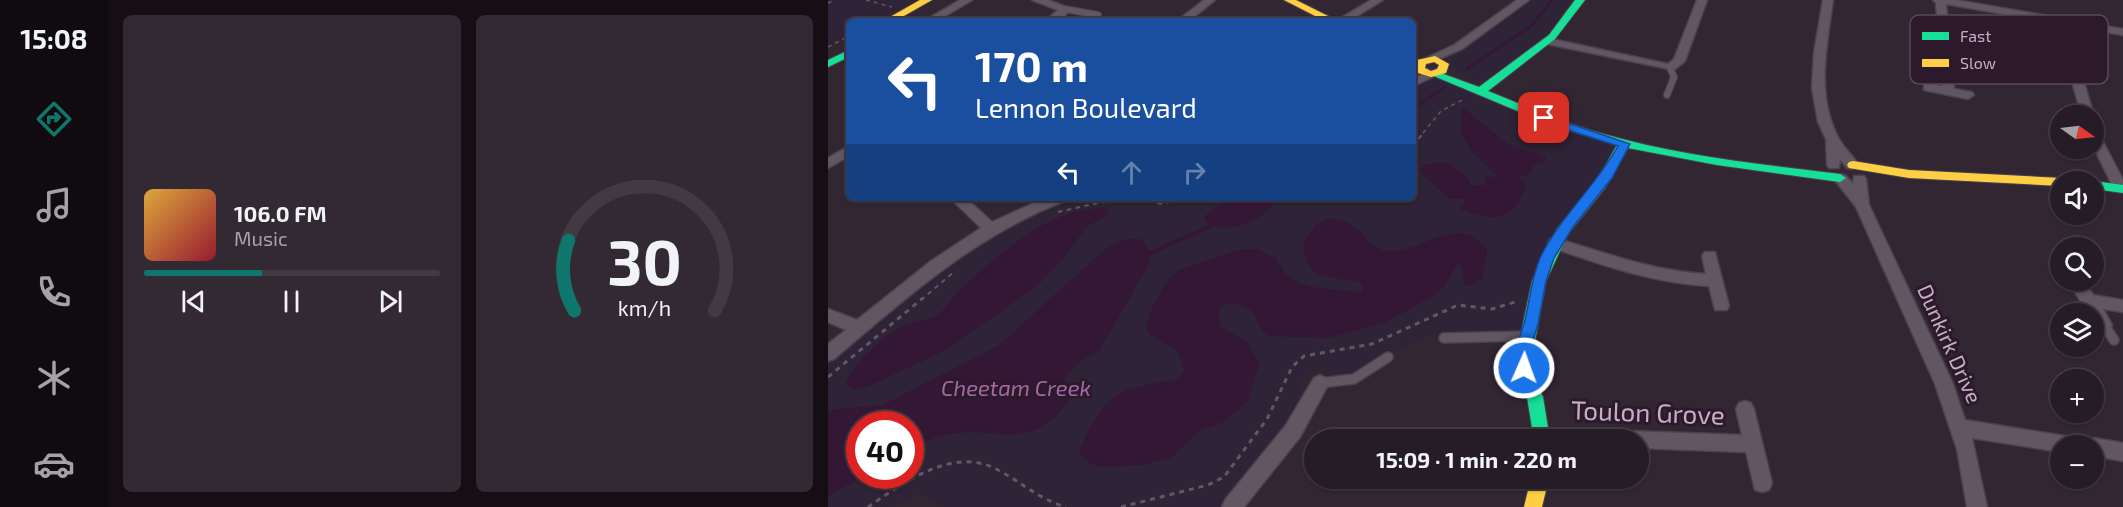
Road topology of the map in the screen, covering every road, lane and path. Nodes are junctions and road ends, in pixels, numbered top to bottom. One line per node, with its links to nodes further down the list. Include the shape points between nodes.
1 (835, 0): 16 (path)
2 (866, 0): 18 (path)
3 (922, 0): 18 (lane)
4 (927, 0): 18 (street)
5 (945, 0): 18 (street)
6 (967, 0): 22 (street)
7 (1038, 0): 17 (street)
8 (1210, 0): 24 (street)
9 (1289, 0): 25 (street)
10 (1378, 0): 26 (street)
11 (1524, 0): 36 (street)
12 (1580, 0): 30 (street)
13 (1702, 0): 37 (street, via 1679,61)
14 (1828, 0): 47 (street, via 1817,87 1821,114)
15 (1940, 0): 20 (street); 21 (street)
16 (828, 3)
17 (1065, 9): 19 (lane); 23 (street)
18 (905, 13)
19 (1098, 15)
20 (1941, 15)
21 (2026, 15)
22 (934, 18)
23 (1054, 18)
24 (1186, 18)
25 (1328, 18)
26 (1346, 18)
27 (2108, 29): 28 (street)
28 (2123, 32)
29 (846, 38): 32 (path)
30 (1547, 41): 37 (street); 41 (street)
31 (846, 44): 33 (street)
32 (828, 47)
33 (828, 54)
34 (846, 55): 35 (street)
35 (828, 64)
36 (1425, 68): 41 (street)
37 (1670, 68): 43 (lane, via 1674,77)
38 (1947, 84): 42 (street)
39 (2079, 84): 46 (street)
40 (1928, 87): 42 (street)
41 (1482, 90): 49 (street, via 1544,118)
42 (1948, 91): 44 (street)
43 (1668, 94)
44 (1968, 95)
45 (1470, 98): 48 (path, via 1442,108)
46 (2085, 105)
47 (1832, 140): 53 (street); 54 (street)
48 (1416, 143)
49 (1624, 144): 55 (street, via 1698,160); 70 (street, via 1608,175)
50 (846, 152): 52 (street)
51 (2104, 156): 61 (street)
52 (828, 164)
53 (1834, 165): 54 (street); 55 (street); 58 (street, via 1833,172)
54 (1852, 165): 56 (street); 59 (street, via 1860,172)
55 (1786, 169): 58 (street)
56 (1909, 174): 57 (street); 59 (street)
57 (2050, 177)
58 (1840, 178): 59 (street); 67 (street, Dunkirk Drive)
59 (1859, 179): 67 (street, Dunkirk Drive)
60 (2104, 183): 61 (path)
61 (2119, 185)
62 (960, 201): 69 (street)
63 (1050, 201): 69 (street)
64 (1114, 201): 68 (path)
65 (1146, 201): 66 (path, via 1156,205)
66 (1178, 201)
67 (1862, 206): 89 (street, Dunkirk Drive, via 1944,384)
68 (1052, 214)
69 (990, 228): 80 (street, via 948,255)
70 (1556, 243): 73 (street, via 1640,272); 81 (street, via 1539,281)
71 (1710, 256): 73 (street)
72 (961, 266): 86 (path)
73 (1714, 280): 76 (street)
74 (2082, 291): 75 (street)
75 (2089, 301): 77 (street)
76 (1721, 306)
77 (2123, 306)
78 (828, 315): 80 (street)
79 (2104, 325): 83 (lane)
80 (860, 328): 84 (street)
81 (1530, 332): 82 (lane); 90 (street, via 1524,368 1535,397)
82 (1443, 338)
83 (2114, 340)
84 (828, 354)
85 (1388, 357): 87 (lane, via 1354,379)
86 (828, 377)
87 (1320, 382): 100 (street, via 1293,432)
88 (1745, 409): 93 (street, Toulon Grove)
89 (1960, 428): 92 (street); 102 (street, Dunkirk Drive)
90 (1540, 429)
91 (1649, 441): 93 (street, Toulon Grove)
92 (2050, 441)
93 (1752, 444): 96 (street, Toulon Grove)
94 (2104, 449): 95 (street)
95 (2123, 452)
96 (1762, 483)
97 (1537, 489): 101 (street)
98 (868, 507): 99 (path, via 921,474 974,461 993,467 1034,497)
99 (1066, 507)
100 (1232, 507)
101 (1533, 507)
102 (1977, 507)

